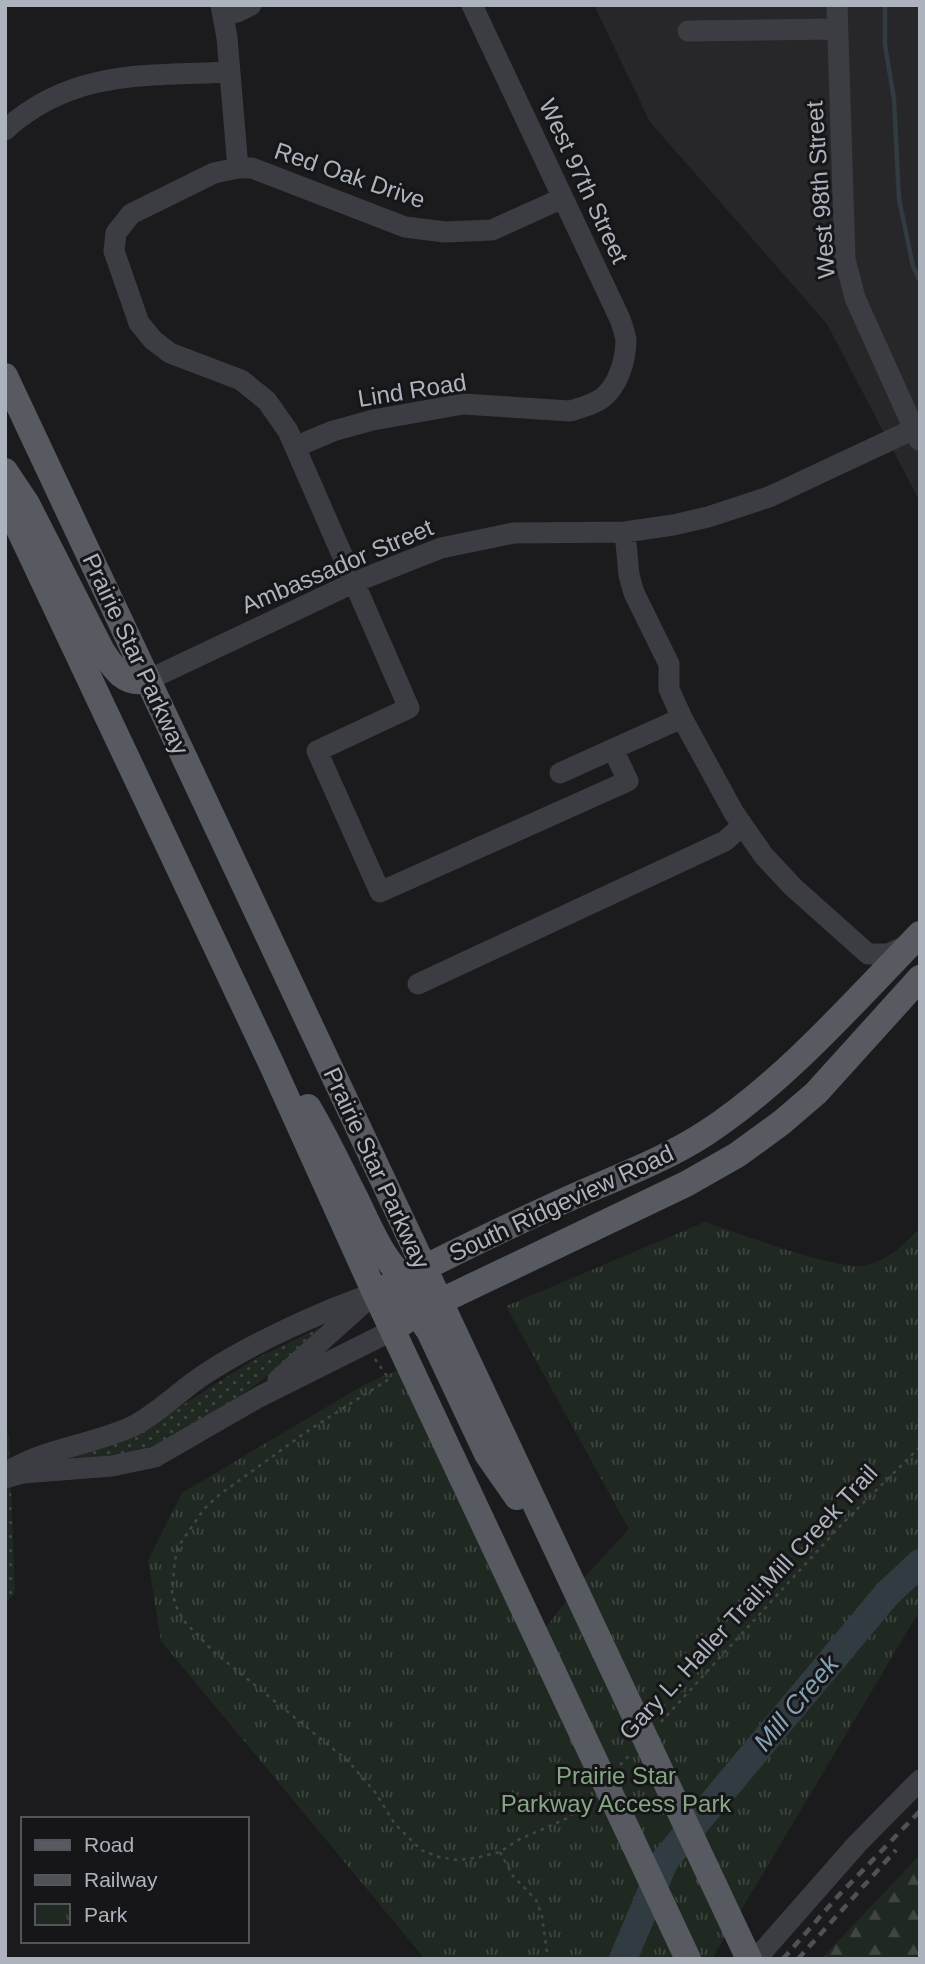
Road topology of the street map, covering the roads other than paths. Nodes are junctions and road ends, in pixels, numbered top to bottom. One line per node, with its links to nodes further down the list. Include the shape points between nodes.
1 (251, 5): 4 (street, via 237,12)
2 (472, 5): 10 (street, West 97th Street)
3 (837, 5): 5 (street, West 98th Street)
4 (222, 10): 7 (street)
5 (837, 29): 6 (street); 13 (street, West 98th Street, via 845,259 855,298)
6 (688, 31)
7 (230, 72): 8 (street, via 113,78 78,86 27,110); 9 (street)
8 (5, 130)
9 (238, 168): 10 (street, Red Oak Drive, via 252,168 405,227 445,232 492,230); 14 (street, via 214,173 131,214 116,233 114,251 139,323 153,340 170,353 241,380 267,401)
10 (563, 198): 12 (street, West 97th Street, via 626,338 624,362)
11 (5, 376): 19 (main road, Prairie Star Parkway)
12 (615, 383): 14 (street, Lind Road, via 602,398 570,411 463,404 373,420)
13 (917, 435): 17 (street, Ambassador Street, via 748,504 673,525)
14 (295, 447): 18 (street)
15 (5, 471): 19 (main road, via 114,670 127,680)
16 (5, 500): 29 (main road)
17 (625, 532): 18 (street, Ambassador Street, via 514,533 477,539 411,558); 20 (street, via 634,593 669,664 669,689)
18 (355, 582): 19 (street, Ambassador Street); 21 (street, via 410,708 317,751 380,892 628,781)
19 (148, 680): 30 (main road, Prairie Star Parkway, via 402,1224)
20 (682, 718): 21 (street); 23 (street)
21 (613, 749): 22 (street)
22 (560, 773)
23 (742, 826): 25 (street, via 793,887); 27 (street, via 724,841)
24 (915, 939): 25 (street, via 888,954); 28 (main road, South Ridgeview Road)
25 (868, 954): 28 (street)
26 (920, 978): 32 (main road, South Ridgeview Road, via 816,1093 737,1155)
27 (418, 984)
28 (869, 987): 30 (main road, South Ridgeview Road, via 801,1055 705,1134)
29 (271, 1063): 30 (main road, via 296,1088 322,1129 374,1236); 31 (main road)
30 (406, 1271): 31 (main road, South Ridgeview Road); 32 (main road, Prairie Star Parkway)
31 (375, 1293): 32 (main road); 33 (main road); 34 (street); 35 (street, South Ridgeview Road, via 251,1348 206,1373 133,1426 24,1462)
32 (428, 1308): 33 (main road, South Ridgeview Road); 38 (main road, Prairie Star Parkway, via 575,1589)
33 (393, 1330): 34 (street, South Ridgeview Road); 37 (main road)
34 (259, 1397): 35 (street, South Ridgeview Road, via 155,1457 112,1466)
35 (5, 1475)
36 (920, 1780): 39 (street)
37 (688, 1959)
38 (749, 1959)
39 (757, 1959)

